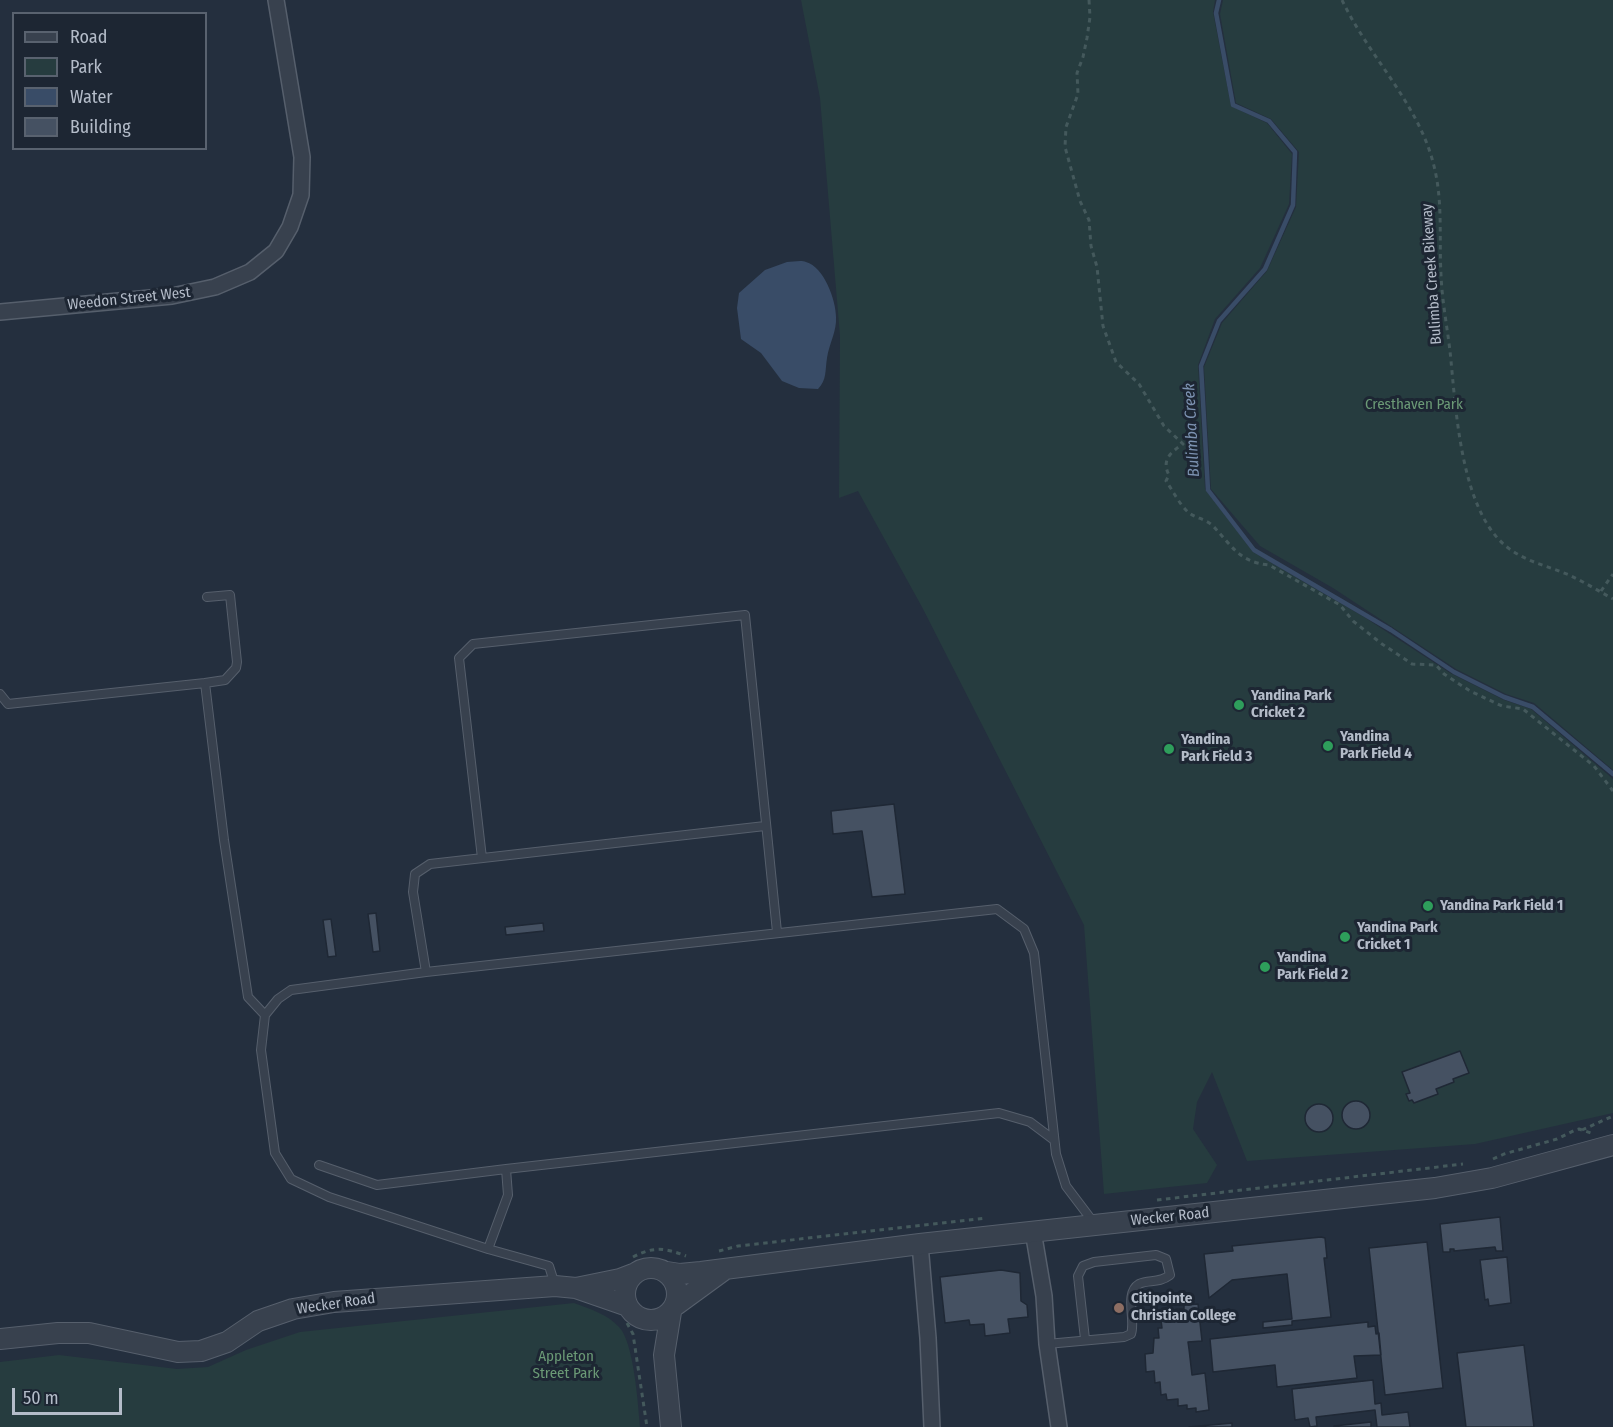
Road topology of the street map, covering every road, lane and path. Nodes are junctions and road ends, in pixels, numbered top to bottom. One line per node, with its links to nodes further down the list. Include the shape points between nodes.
1 (276, 0): 4 (street, Weedon Street West, via 302,157 301,195 290,227 276,251 250,272 215,287 172,296)
2 (1089, 0): 11 (path, via 1087,38 1077,73 1078,94 1066,127 1065,147 1089,220 1103,326 1116,362 1139,384 1164,426 1183,444 1166,459 1166,481 1188,512 1211,524 1230,548 1245,559 1269,565 1340,605 1353,621 1412,664 1436,665 1470,691 1502,706 1523,709 1594,766)
3 (1342, 0): 6 (path, Bulimba Creek Bikeway, via 1403,97 1426,140 1434,167 1454,395 1461,447 1476,501 1494,534 1508,548)
4 (0, 312)
5 (1613, 574): 6 (path)
6 (1600, 591): 8 (path, Bulimba Creek Bikeway)
7 (207, 597): 9 (lane, via 230,595 237,662 225,680)
8 (1613, 599)
9 (205, 683): 10 (lane, via 8,704); 16 (lane, via 248,997)
10 (0, 694)
11 (1613, 791)
12 (765, 826): 13 (lane); 13 (lane, via 745,615 473,644 459,658); 14 (lane)
13 (482, 858): 15 (lane, via 430,864 415,874 413,892)
14 (777, 932): 15 (lane); 19 (lane, via 997,909 1024,929 1034,953)
15 (426, 972): 16 (lane, via 291,990)
16 (265, 1015): 26 (lane, via 261,1050 275,1153 291,1179 329,1197)
17 (1613, 1116): 18 (path)
18 (1582, 1130)
19 (1054, 1140): 22 (lane, via 1030,1122 999,1113); 23 (lane, via 1066,1186)
20 (1613, 1145): 23 (street, Wecker Road, via 1492,1178 1435,1188)
21 (319, 1165): 22 (lane, via 377,1185)
22 (506, 1169): 26 (lane, via 508,1195)
23 (1096, 1225): 24 (street, Wecker Road)
24 (1033, 1231): 25 (street, Wecker Road); 36 (street)
25 (920, 1244): 27 (street, Wecker Road); 41 (street)
26 (488, 1249): 30 (lane, via 549,1266)
27 (724, 1270): 28 (street, Wecker Road); 32 (street, Wecker Road)
28 (667, 1272): 29 (street, Wecker Road, via 650,1267); 32 (street, via 677,1287)
29 (633, 1274): 31 (street, Wecker Road); 33 (street, via 625,1298)
30 (555, 1286): 31 (street, Wecker Road); 34 (street, Wecker Road, via 334,1302 293,1309 258,1321 227,1342 201,1351 178,1352 89,1333)
31 (576, 1287): 33 (street, Wecker Road)
32 (673, 1308): 33 (street, Wecker Road, via 656,1320); 38 (street)
33 (633, 1311): 38 (street)
34 (0, 1339)
35 (1085, 1339): 35 (lane, via 1078,1276 1083,1266 1156,1255 1166,1258 1170,1275 1134,1287 1131,1334); 36 (lane)
36 (1047, 1344): 42 (street)
37 (636, 1353): 40 (path)
38 (663, 1355): 39 (street)
39 (671, 1425)
40 (647, 1427)
41 (932, 1427)
42 (1059, 1427)

